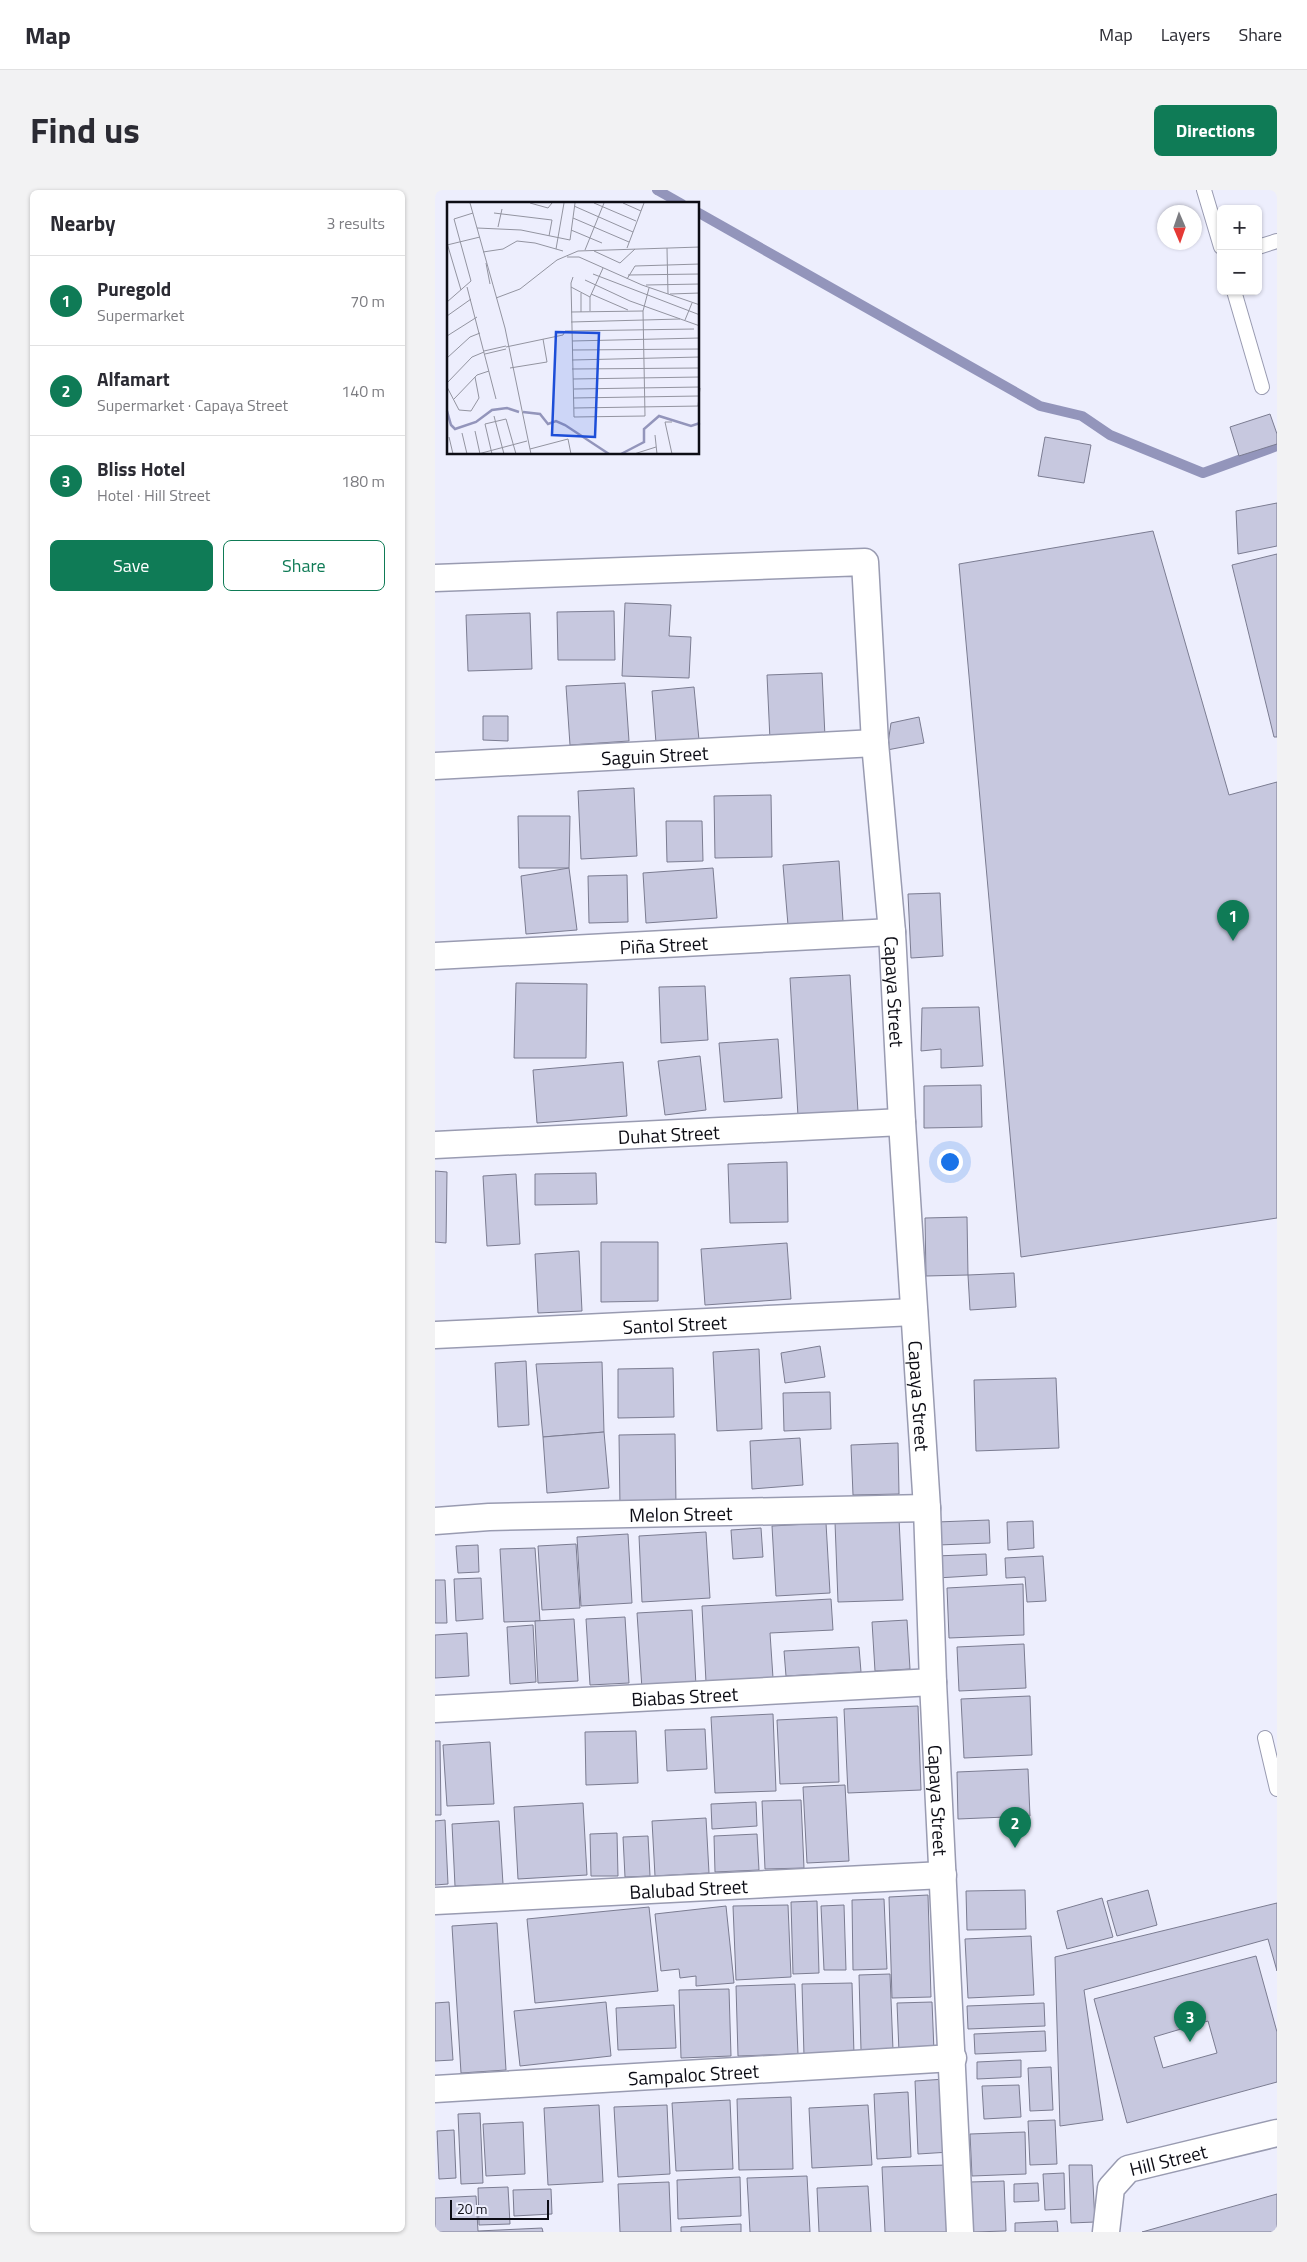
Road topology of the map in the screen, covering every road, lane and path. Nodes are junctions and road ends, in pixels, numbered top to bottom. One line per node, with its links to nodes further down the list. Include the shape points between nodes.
1 (1204, 190): 2 (lane)
2 (1217, 234)
3 (1277, 241): 4 (lane)
4 (1262, 246)
5 (1235, 295): 6 (lane)
6 (1262, 387)
7 (435, 578): 8 (street, Capaya Street, via 865,562)
8 (875, 743): 9 (street, Saguin Street); 10 (street, Capaya Street)
9 (435, 766)
10 (892, 932): 11 (street, Piña Street); 12 (street, Capaya Street)
11 (435, 956)
12 (902, 1122): 13 (street, Duhat Street); 14 (street, Capaya Street)
13 (435, 1145)
14 (914, 1312): 15 (street, Santol Street); 16 (street, Capaya Street)
15 (435, 1335)
16 (927, 1508): 17 (street, Melon Street, via 489,1517); 18 (street, Capaya Street)
17 (435, 1521)
18 (933, 1682): 19 (street, Biabas Street); 22 (street, Capaya Street)
19 (435, 1708)
20 (1265, 1738): 21 (lane)
21 (1277, 1789)
22 (943, 1875): 23 (street, Balubad Street); 24 (street, Capaya Street)
23 (435, 1901)
24 (953, 2058): 25 (street, Sampaloc Street); 27 (street, Capaya Street)
25 (435, 2089)
26 (1277, 2133): 28 (street, Hill Street, via 1128,2169 1111,2188)
27 (960, 2232)
28 (1106, 2232)

